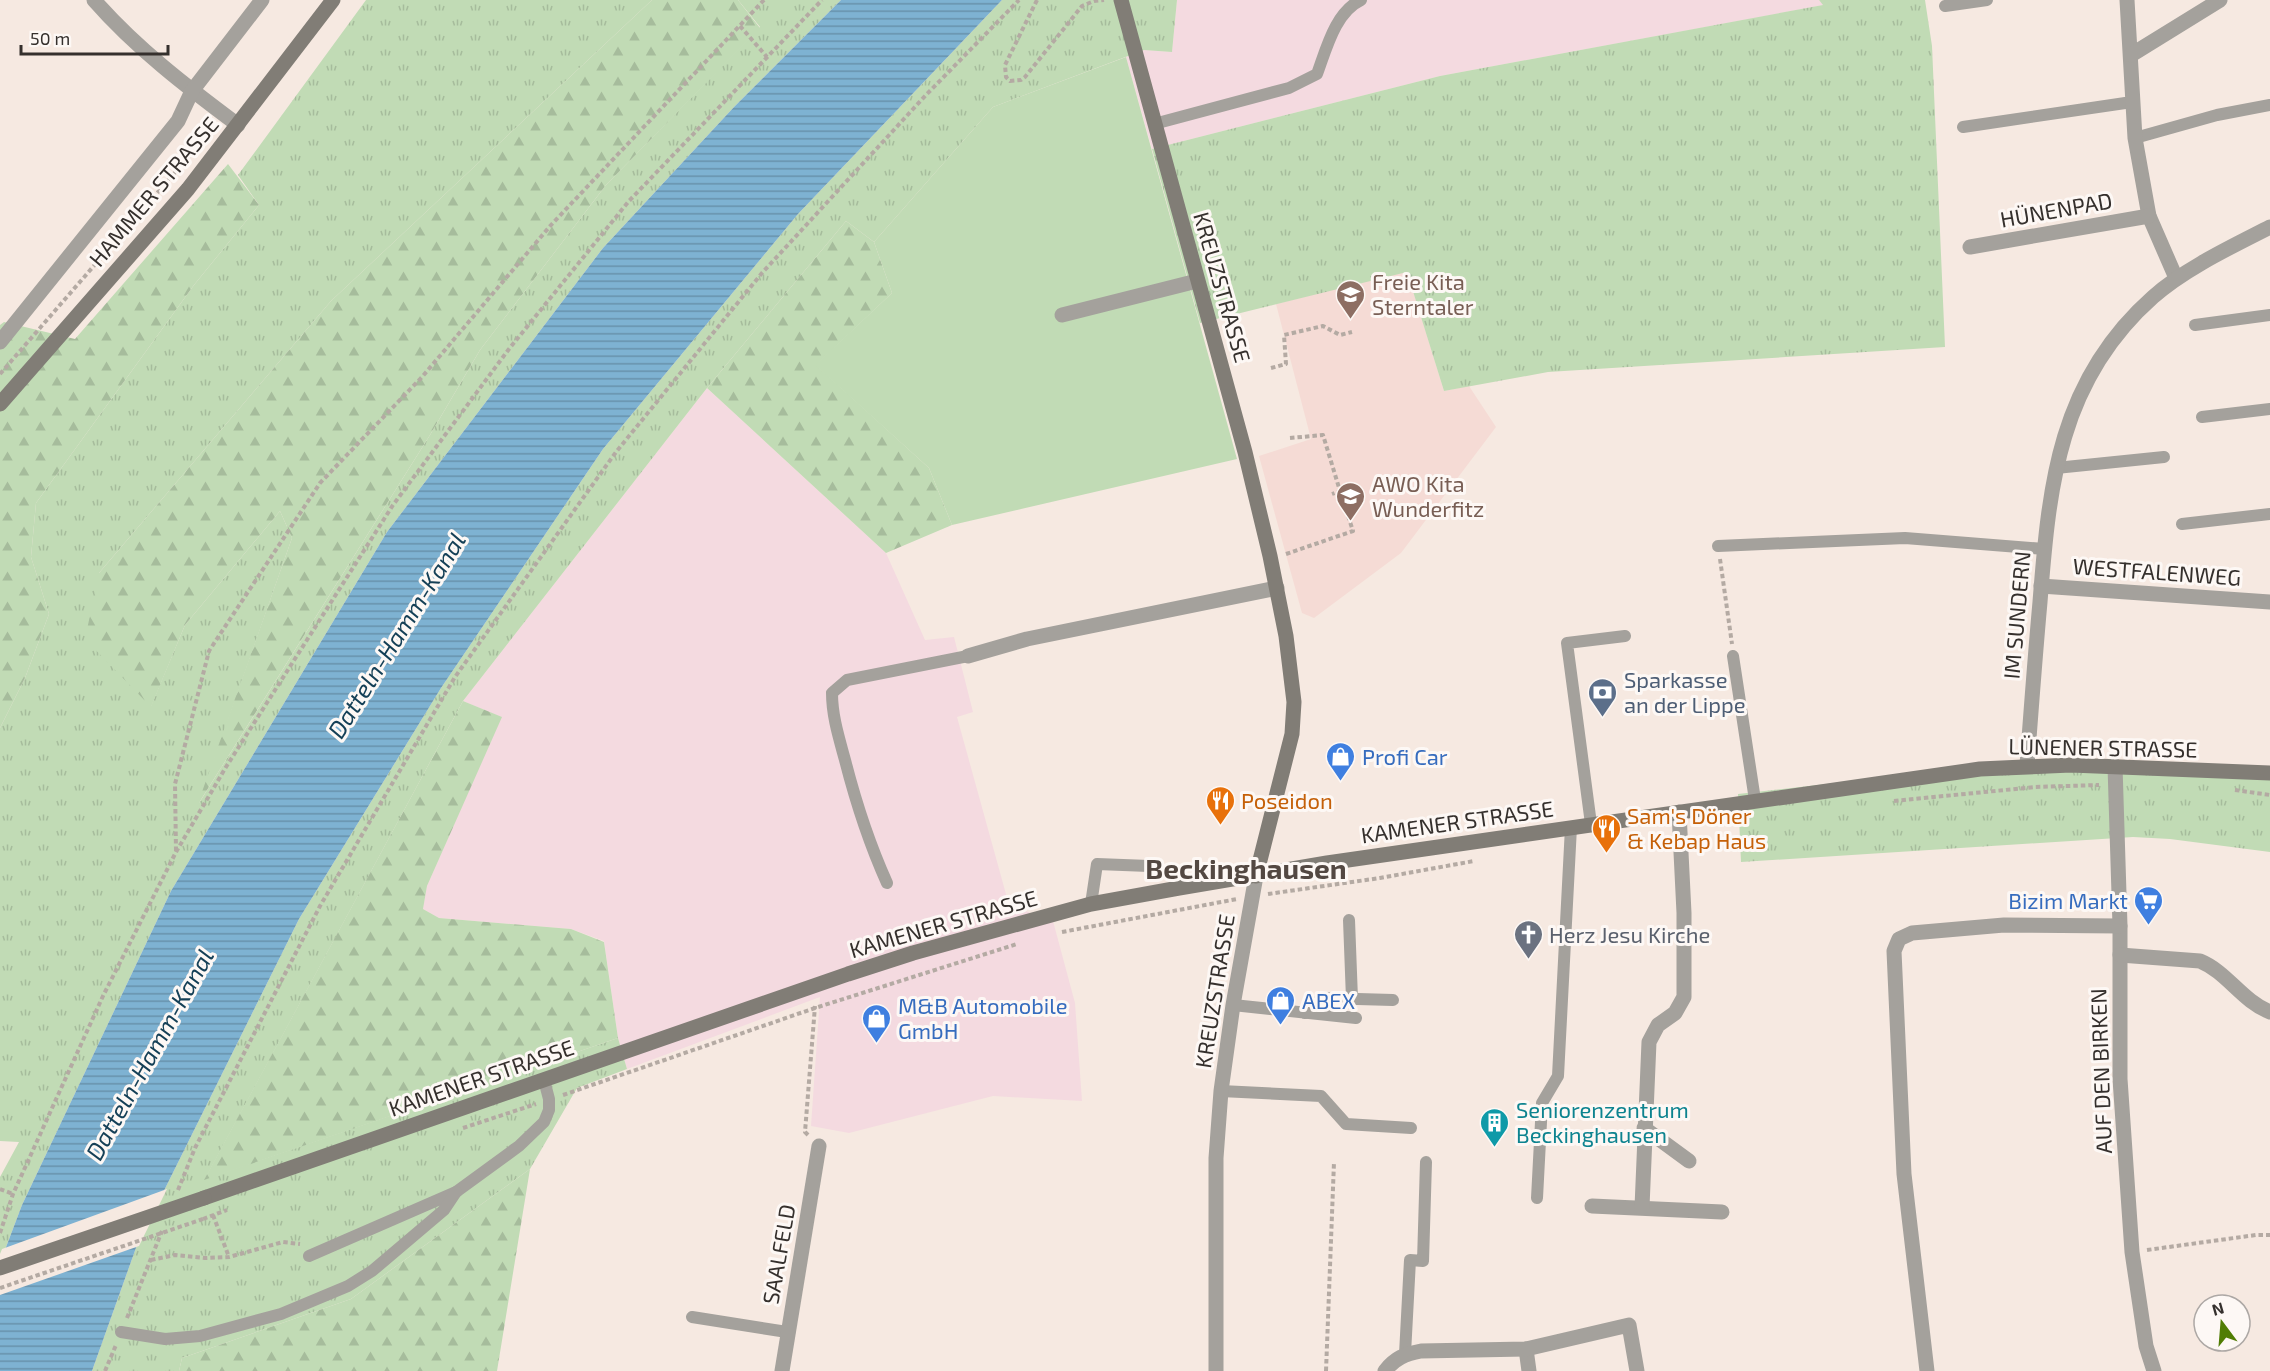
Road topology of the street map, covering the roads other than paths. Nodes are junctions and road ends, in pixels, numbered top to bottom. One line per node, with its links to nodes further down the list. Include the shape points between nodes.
1 (94, 0): 11 (street, via 117,27)
2 (262, 0): 11 (street, HAMMER STRASSE)
3 (333, 0): 15 (main road, HAMMER STRASSE)
4 (1121, 0): 14 (main road, KREUZSTRASSE)
5 (1361, 0): 14 (lane, via 1352,4 1332,34 1317,74 1289,88)
6 (1987, 0): 9 (lane)
7 (2127, 0): 10 (street, HÜNENPAD)
8 (2220, 0): 10 (street)
9 (1945, 6)
10 (2131, 55): 12 (street, HÜNENPAD)
11 (192, 91): 15 (street); 26 (street, HAMMER STRASSE, via 178,121)
12 (2132, 102): 16 (lane); 17 (street, HÜNENPAD)
13 (2270, 105): 17 (lane)
14 (1154, 124): 22 (main road, KREUZSTRASSE)
15 (238, 125): 27 (main road, HAMMER STRASSE, via 188,189)
16 (1963, 127)
17 (2135, 138): 18 (street, HÜNENPAD)
18 (2149, 216): 20 (street, HÜNENPAD); 21 (street, HÜNENPAD)
19 (2270, 227): 21 (street, IM SUNDERN)
20 (1970, 247)
21 (2176, 279): 31 (street, IM SUNDERN, via 2134,315 2090,373 2067,425)
22 (1197, 281): 23 (street); 37 (main road, KREUZSTRASSE, via 1245,452)
23 (1062, 315)
24 (2270, 315): 25 (lane)
25 (2195, 325)
26 (0, 342)
27 (0, 404)
28 (2270, 409): 29 (lane)
29 (2202, 417)
30 (2164, 457): 31 (lane)
31 (2055, 468): 35 (street, IM SUNDERN)
32 (2270, 514): 33 (lane)
33 (2182, 524)
34 (1718, 546): 35 (lane, via 1905,538)
35 (2044, 549): 36 (street, IM SUNDERN)
36 (2041, 586): 38 (street, WESTFALENWEG); 42 (street, IM SUNDERN)
37 (1277, 588): 40 (street, via 1027,639); 51 (main road, KREUZSTRASSE, via 1294,702 1292,734)
38 (2270, 602)
39 (1625, 636): 48 (lane, via 1567,643)
40 (968, 656): 52 (lane, via 847,680 832,693 832,712 854,797)
41 (1733, 656): 46 (lane)
42 (2026, 765): 43 (main road, LÜNENER STRASSE); 45 (main road, LÜNENER STRASSE)
43 (2115, 766): 44 (main road, LÜNENER STRASSE); 55 (street, AUF DEN BIRKEN)
44 (2270, 773)
45 (1937, 775): 46 (main road, KAMENER STRASSE)
46 (1755, 800): 47 (main road, KAMENER STRASSE)
47 (1678, 812): 48 (main road, KAMENER STRASSE); 66 (street, via 1684,998 1675,1013 1658,1025 1649,1042)
48 (1591, 824): 49 (main road, KAMENER STRASSE)
49 (1571, 827): 51 (main road, KAMENER STRASSE); 71 (lane, via 1558,1076 1542,1103)
50 (1149, 866): 53 (lane, via 1097,864)
51 (1256, 876): 53 (main road, KAMENER STRASSE); 59 (street, KREUZSTRASSE)
52 (887, 883)
53 (1091, 904): 63 (main road, KAMENER STRASSE, via 913,953)
54 (1349, 921): 57 (lane)
55 (2120, 926): 56 (street, AUF DEN BIRKEN); 87 (street, via 2004,925 1912,933 1899,939 1894,951 1905,1174)
56 (2120, 955): 60 (street, via 2211,966 2244,997); 88 (street, AUF DEN BIRKEN, via 2120,1079 2132,1252 2146,1346)
57 (1352, 999): 58 (lane); 61 (lane, via 1322,998)
58 (1393, 1000)
59 (1233, 1005): 61 (lane); 64 (street, KREUZSTRASSE)
60 (2270, 1011)
61 (1305, 1013): 62 (lane)
62 (1356, 1017)
63 (544, 1080): 70 (lane, via 549,1099 544,1122 519,1146); 76 (main road, KAMENER STRASSE, bridge)
64 (1221, 1091): 65 (lane, via 1321,1096 1347,1124); 83 (street, KREUZSTRASSE, via 1216,1158)
65 (1411, 1128)
66 (1644, 1128): 68 (street); 73 (street)
67 (819, 1146): 79 (street, SAALFELD)
68 (1689, 1161)
69 (1426, 1162): 81 (lane, via 1423,1261 1410,1260)
70 (456, 1192): 75 (lane); 78 (lane, via 444,1210 372,1271 348,1286 281,1314 200,1336 165,1339)
71 (1537, 1198)
72 (1593, 1206): 73 (street)
73 (1642, 1207): 74 (street)
74 (1722, 1212)
75 (309, 1256)
76 (0, 1268)
77 (692, 1317): 79 (lane)
78 (121, 1332)
79 (787, 1332): 82 (street, SAALFELD)
80 (1526, 1349): 81 (street); 85 (street); 86 (street, via 1629,1325)
81 (1405, 1354): 84 (street)
82 (782, 1371)
83 (1216, 1371)
84 (1384, 1371)
85 (1529, 1371)
86 (1637, 1371)
87 (1927, 1371)
88 (2154, 1371)

